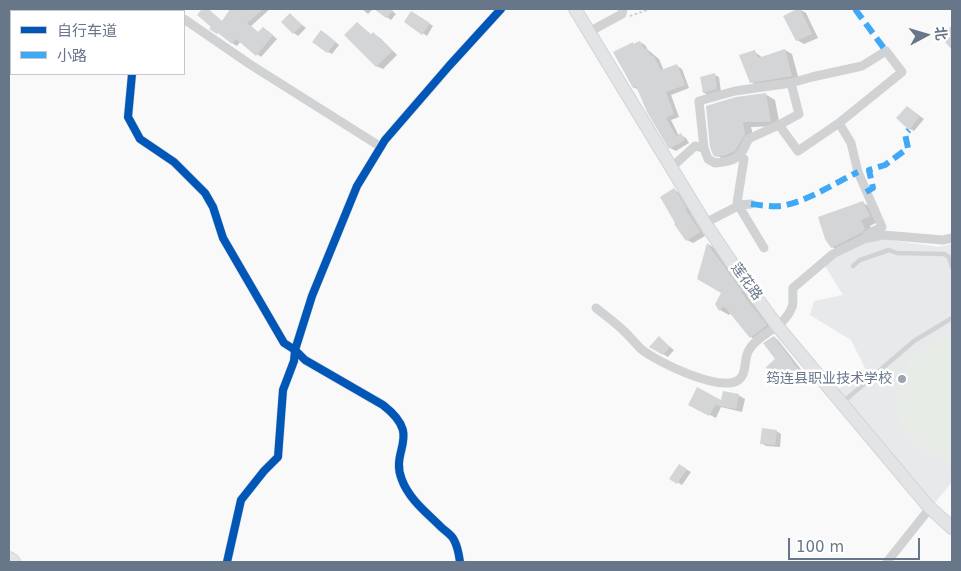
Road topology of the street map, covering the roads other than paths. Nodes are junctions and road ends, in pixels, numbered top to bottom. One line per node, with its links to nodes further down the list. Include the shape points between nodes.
1 (501, 9): 10 (street, via 420,98)
2 (575, 9): 5 (main road, 莲花路)
3 (623, 11): 5 (street)
4 (185, 20): 10 (street)
5 (589, 32): 13 (main road, 莲花路)
6 (132, 75): 25 (street, via 128,117 140,139 174,162 205,193 223,238 284,342)
7 (791, 83): 8 (street, via 862,66 886,51 902,72); 9 (street, via 798,114); 11 (street, via 736,91 699,101)
8 (839, 123): 9 (street, via 798,151); 18 (street, via 852,143 858,172 882,227 869,232)
9 (779, 125): 11 (street, via 748,140 744,152 736,159 715,163 708,159)
10 (381, 147): 25 (street, via 357,186 329,251)
11 (704, 148): 13 (street, via 695,146)
12 (744, 159): 15 (street)
13 (672, 167): 16 (main road, 莲花路)
14 (750, 204): 15 (street)
15 (738, 206): 16 (street); 19 (street)
16 (705, 223): 24 (main road, 莲花路)
17 (952, 238): 18 (street, via 883,235)
18 (864, 240): 24 (street, via 832,254 794,288 793,306)
19 (764, 248)
20 (853, 266): 21 (lane, via 860,260 889,250 944,254)
21 (952, 266)
22 (596, 308): 24 (street, via 642,349 660,360 692,376 726,383 737,381 742,376 749,350 762,336)
23 (952, 318): 26 (lane, via 914,341)
24 (778, 327): 26 (main road, 莲花路)
25 (295, 350): 31 (street, via 283,390 278,457 241,500); 32 (street, via 305,360 394,414 404,432 399,463 401,479 410,495 454,539)
26 (842, 403): 27 (main road, 莲花路)
27 (930, 508): 28 (main road, 莲花路); 33 (street)
28 (952, 528)
29 (9, 558): 30 (main road)
30 (13, 562)
31 (227, 562)
32 (460, 562)
33 (887, 562)

